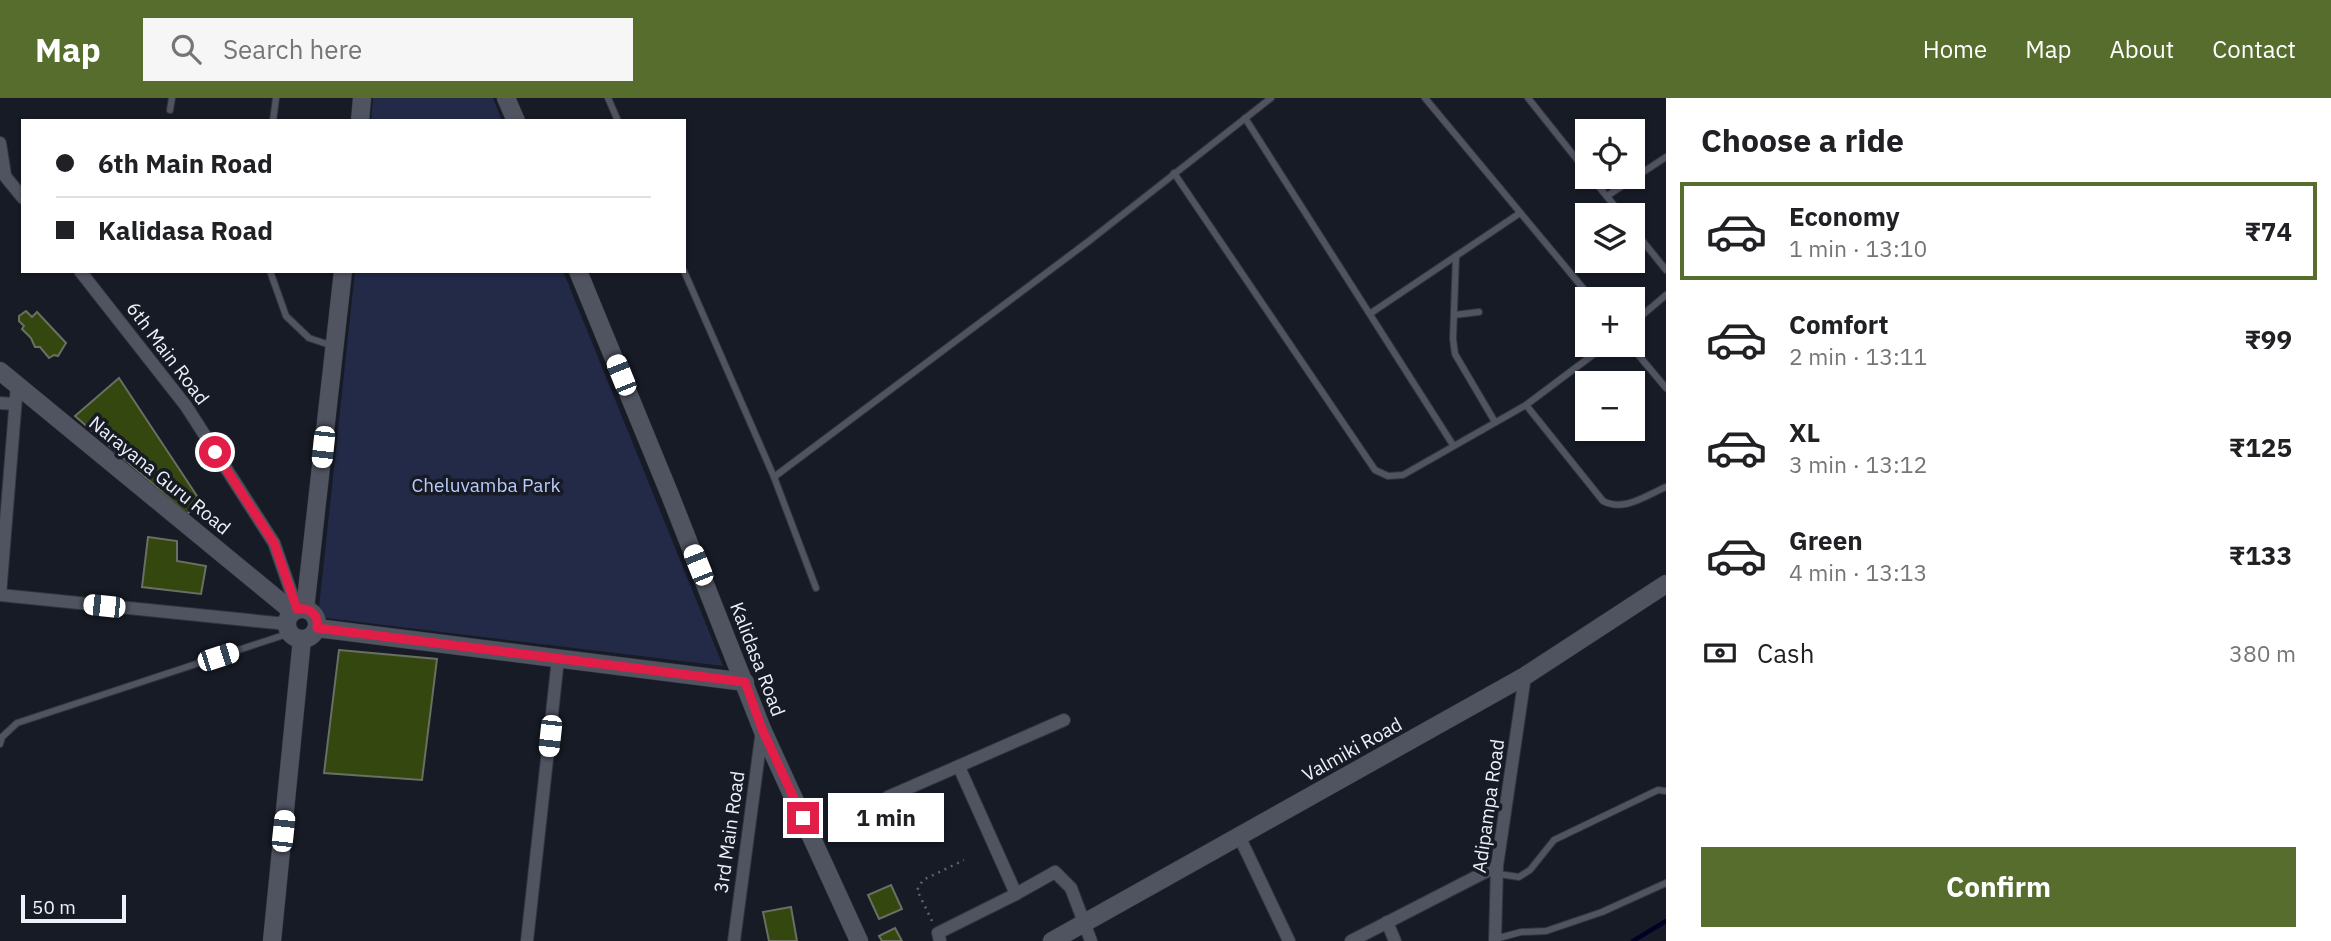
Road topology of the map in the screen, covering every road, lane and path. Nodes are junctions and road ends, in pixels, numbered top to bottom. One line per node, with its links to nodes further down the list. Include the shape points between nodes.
1 (172, 98): 9 (lane)
2 (276, 98): 11 (lane)
3 (362, 98): 12 (street)
4 (506, 98): 13 (street)
5 (608, 98): 14 (lane)
6 (1271, 98): 10 (lane)
7 (1425, 98): 24 (lane)
8 (1528, 98): 16 (lane)
9 (170, 110)
10 (1245, 118): 19 (lane); 36 (lane)
11 (273, 119)
12 (360, 119)
13 (515, 119)
14 (617, 119)
15 (0, 143): 18 (street)
16 (1575, 157)
17 (1666, 157): 22 (lane)
18 (2, 173): 21 (street)
19 (1174, 173): 50 (lane, via 1375,470 1388,476 1403,475); 51 (lane)
20 (1601, 189): 22 (lane)
21 (21, 196)
22 (1607, 197): 23 (lane)
23 (1612, 203)
24 (1520, 213): 26 (lane); 33 (lane)
25 (1645, 244): 27 (lane)
26 (1456, 256): 36 (lane); 38 (lane)
27 (1666, 271)
28 (82, 273): 57 (street, 6th Main Road, via 186,406 274,543)
29 (271, 273): 39 (lane, via 286,316 309,338)
30 (343, 273): 39 (street)
31 (579, 273): 60 (street, Kalidasa Road)
32 (685, 273): 51 (lane)
33 (1582, 287)
34 (1666, 295): 37 (lane)
35 (1479, 312): 38 (lane)
36 (1371, 313): 50 (lane)
37 (1645, 313)
38 (1454, 314): 49 (lane, via 1455,354)
39 (334, 346): 57 (street)
40 (1590, 357): 48 (lane)
41 (1642, 357): 43 (lane)
42 (0, 371): 44 (street, Narayana Guru Road)
43 (1663, 378): 45 (lane)
44 (17, 385): 47 (street); 57 (street, Narayana Guru Road)
45 (1666, 388)
46 (0, 402): 47 (street)
47 (15, 404): 53 (street)
48 (1525, 405): 49 (lane); 52 (lane, via 1603,501 1621,506)
49 (1495, 422): 50 (lane)
50 (1453, 445)
51 (774, 477): 55 (lane)
52 (1666, 487)
53 (4, 490): 56 (street)
54 (1666, 584): 59 (street, Valmiki Road)
55 (816, 588)
56 (0, 595): 57 (street)
57 (299, 622): 58 (street); 63 (lane, via 17,723); 76 (street)
58 (558, 659): 60 (street); 77 (street)
59 (1525, 676): 67 (street, Valmiki Road); 69 (street, Adipampa Road)
60 (745, 682): 62 (street, Kalidasa Road)
61 (1064, 720): 64 (street)
62 (762, 729): 78 (street, 3rd Main Road); 79 (street, Kalidasa Road)
63 (0, 744)
64 (960, 767): 66 (street); 71 (street)
65 (1666, 791): 69 (lane, via 1658,790 1554,840 1519,877)
66 (888, 797)
67 (1239, 836): 73 (street, Valmiki Road); 82 (street)
68 (964, 860): 74 (path, via 923,880 917,890)
69 (1497, 870): 72 (street); 75 (street, Adipampa Road)
70 (1666, 883): 75 (lane, via 1546,931)
71 (1016, 894): 73 (street, via 1055,872 1071,888); 74 (street)
72 (1387, 922): 83 (street); 84 (street)
73 (1084, 924): 80 (street, Valmiki Road); 81 (street)
74 (939, 937)
75 (1495, 940)
76 (272, 941)
77 (527, 941)
78 (734, 941)
79 (859, 941)
80 (1052, 941)
81 (1091, 941)
82 (1289, 941)
83 (1350, 941)
84 (1395, 941)

